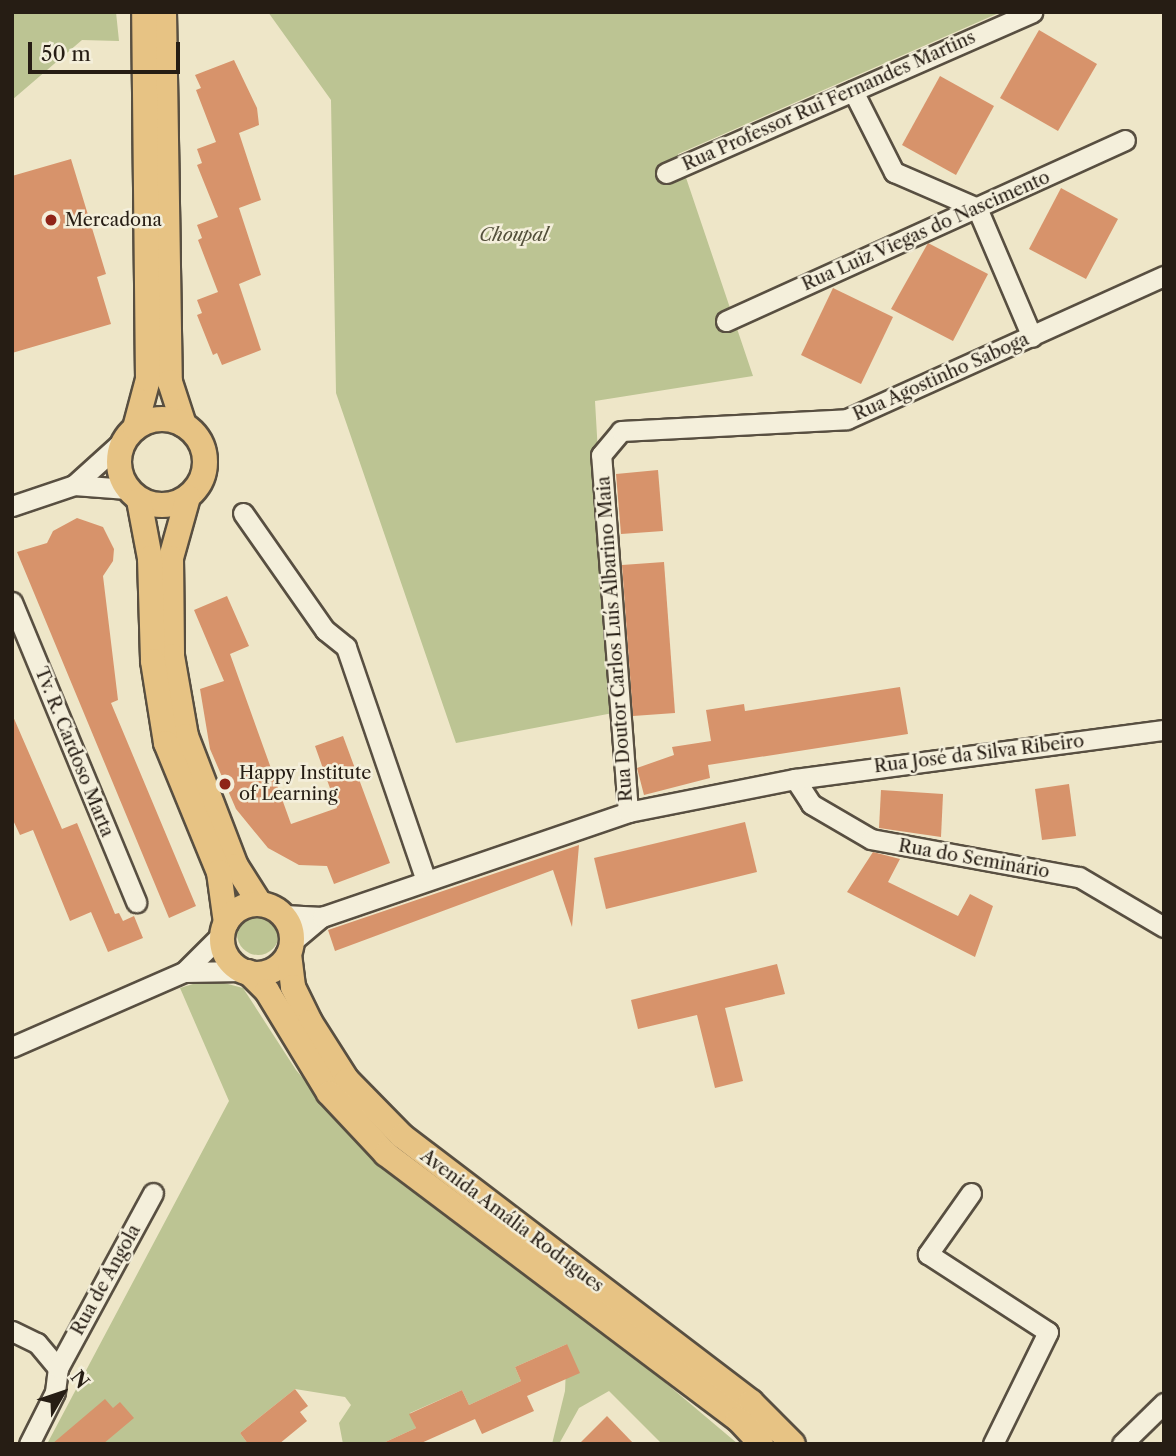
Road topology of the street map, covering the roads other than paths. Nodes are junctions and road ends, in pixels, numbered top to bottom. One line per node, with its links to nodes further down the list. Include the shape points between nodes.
1 (144, 12): 13 (main road, via 148,379)
2 (164, 12): 11 (main road, via 170,382)
3 (1032, 12): 4 (street, Rua Professor Rui Fernandes Martins)
4 (853, 91): 6 (street, Rua Professor Rui Fernandes Martins); 7 (street, via 894,172)
5 (1125, 140): 7 (street, Rua Luiz Viegas do Nascimento)
6 (666, 173)
7 (977, 208): 9 (street, Rua Luiz Viegas do Nascimento); 10 (street)
8 (1164, 276): 10 (street, Rua Agostinho Saboga)
9 (726, 321)
10 (1032, 337): 12 (street, Rua Agostinho Saboga, via 848,419)
11 (184, 425): 13 (main road, via 151,420); 16 (main road, via 204,452 199,485)
12 (621, 432): 22 (street, Rua Doutor Carlos Luís Albarino Maia, via 601,456)
13 (130, 434): 14 (street); 15 (main road, via 118,456)
14 (74, 485): 15 (street); 17 (street)
15 (133, 494): 16 (main road, via 172,505); 29 (main road, via 150,558 153,661 166,743 219,872)
16 (188, 497): 25 (main road, via 172,558 172,656 186,736 236,866)
17 (12, 506)
18 (243, 513): 23 (street, via 324,630 346,647)
19 (12, 602): 24 (street, Tv. R. Cardoso Marta)
20 (1164, 730): 21 (street, Rua José da Silva Ribeiro)
21 (795, 779): 22 (street, Rua José da Silva Ribeiro); 28 (street, Rua do Seminário, via 811,804 871,839 1079,877)
22 (628, 812): 23 (street, Rua José da Silva Ribeiro)
23 (426, 880): 27 (street, Rua José da Silva Ribeiro)
24 (136, 902)
25 (260, 904): 26 (main road); 29 (main road, via 240,908)
26 (284, 915): 27 (street); 30 (main road)
27 (322, 917): 30 (street)
28 (1164, 927)
29 (224, 928): 31 (street); 32 (main road, via 226,955)
30 (291, 947): 32 (main road, via 276,968); 41 (main road, Avenida Amália Rodrigues, via 293,987 310,1023 347,1080 402,1136 751,1402)
31 (184, 972): 32 (street); 33 (street)
32 (249, 972): 40 (main road, Avenida Amália Rodrigues, via 267,992 329,1093 386,1154 727,1411)
33 (12, 1047)
34 (153, 1193): 37 (street, Rua de Angola)
35 (971, 1193): 42 (street, via 928,1254 1048,1332)
36 (12, 1331): 37 (street, via 37,1343)
37 (58, 1368): 39 (street, Rua de Angola, via 55,1392)
38 (1164, 1403): 43 (street)
39 (29, 1444)
40 (761, 1444)
41 (793, 1444)
42 (993, 1444)
43 (1122, 1444)

